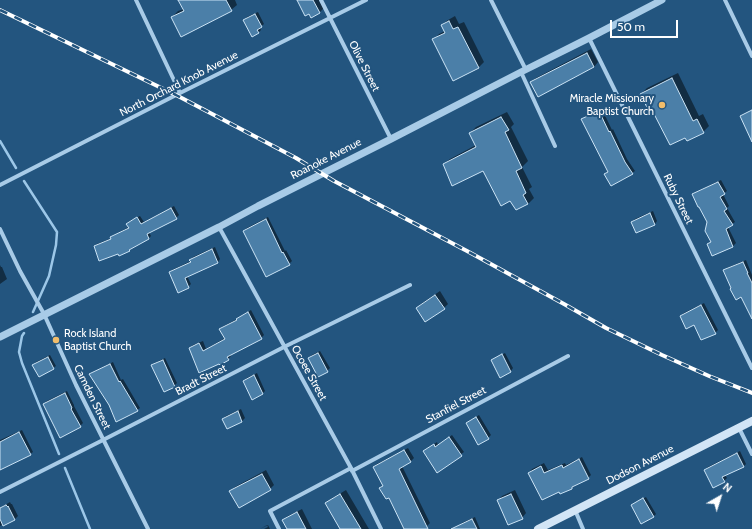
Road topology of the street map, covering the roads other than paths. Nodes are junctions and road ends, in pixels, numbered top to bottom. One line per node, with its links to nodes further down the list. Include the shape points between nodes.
1 (136, 0): 11 (street)
2 (321, 0): 7 (street, Olive Street)
3 (366, 0): 7 (street, North Orchard Knob Avenue)
4 (491, 0): 10 (street)
5 (662, 0): 8 (street, Roanoke Avenue)
6 (725, 0): 9 (street)
7 (330, 18): 11 (street, North Orchard Knob Avenue); 12 (street, Olive Street)
8 (589, 38): 10 (street, Roanoke Avenue); 22 (street, Ruby Street)
9 (752, 56)
10 (524, 71): 12 (street, Roanoke Avenue); 13 (street)
11 (180, 93): 14 (street, North Orchard Knob Avenue)
12 (391, 139): 15 (street, Roanoke Avenue)
13 (555, 146)
14 (0, 185)
15 (219, 227): 18 (street, Roanoke Avenue); 20 (street, Ocoee Street)
16 (0, 230): 18 (street, Camden Street)
17 (410, 285): 20 (street, Bradt Street)
18 (44, 314): 19 (street, Roanoke Avenue); 25 (street, Camden Street)
19 (0, 337)
20 (284, 347): 25 (street, Bradt Street); 27 (street, Ocoee Street)
21 (568, 356): 27 (street, Stanfiel Street)
22 (752, 368)
23 (752, 421): 24 (main road, Dodson Avenue)
24 (739, 427): 26 (street); 29 (main road, Dodson Avenue)
25 (103, 440): 28 (street, Bradt Street); 30 (street, Camden Street)
26 (752, 454)
27 (352, 470): 31 (street, Stanfiel Street, via 270,511); 32 (street, Ocoee Street)
28 (0, 492)
29 (575, 510): 33 (main road, Dodson Avenue); 34 (street)
30 (148, 529)
31 (279, 529)
32 (380, 529)
33 (538, 529)
34 (583, 529)

